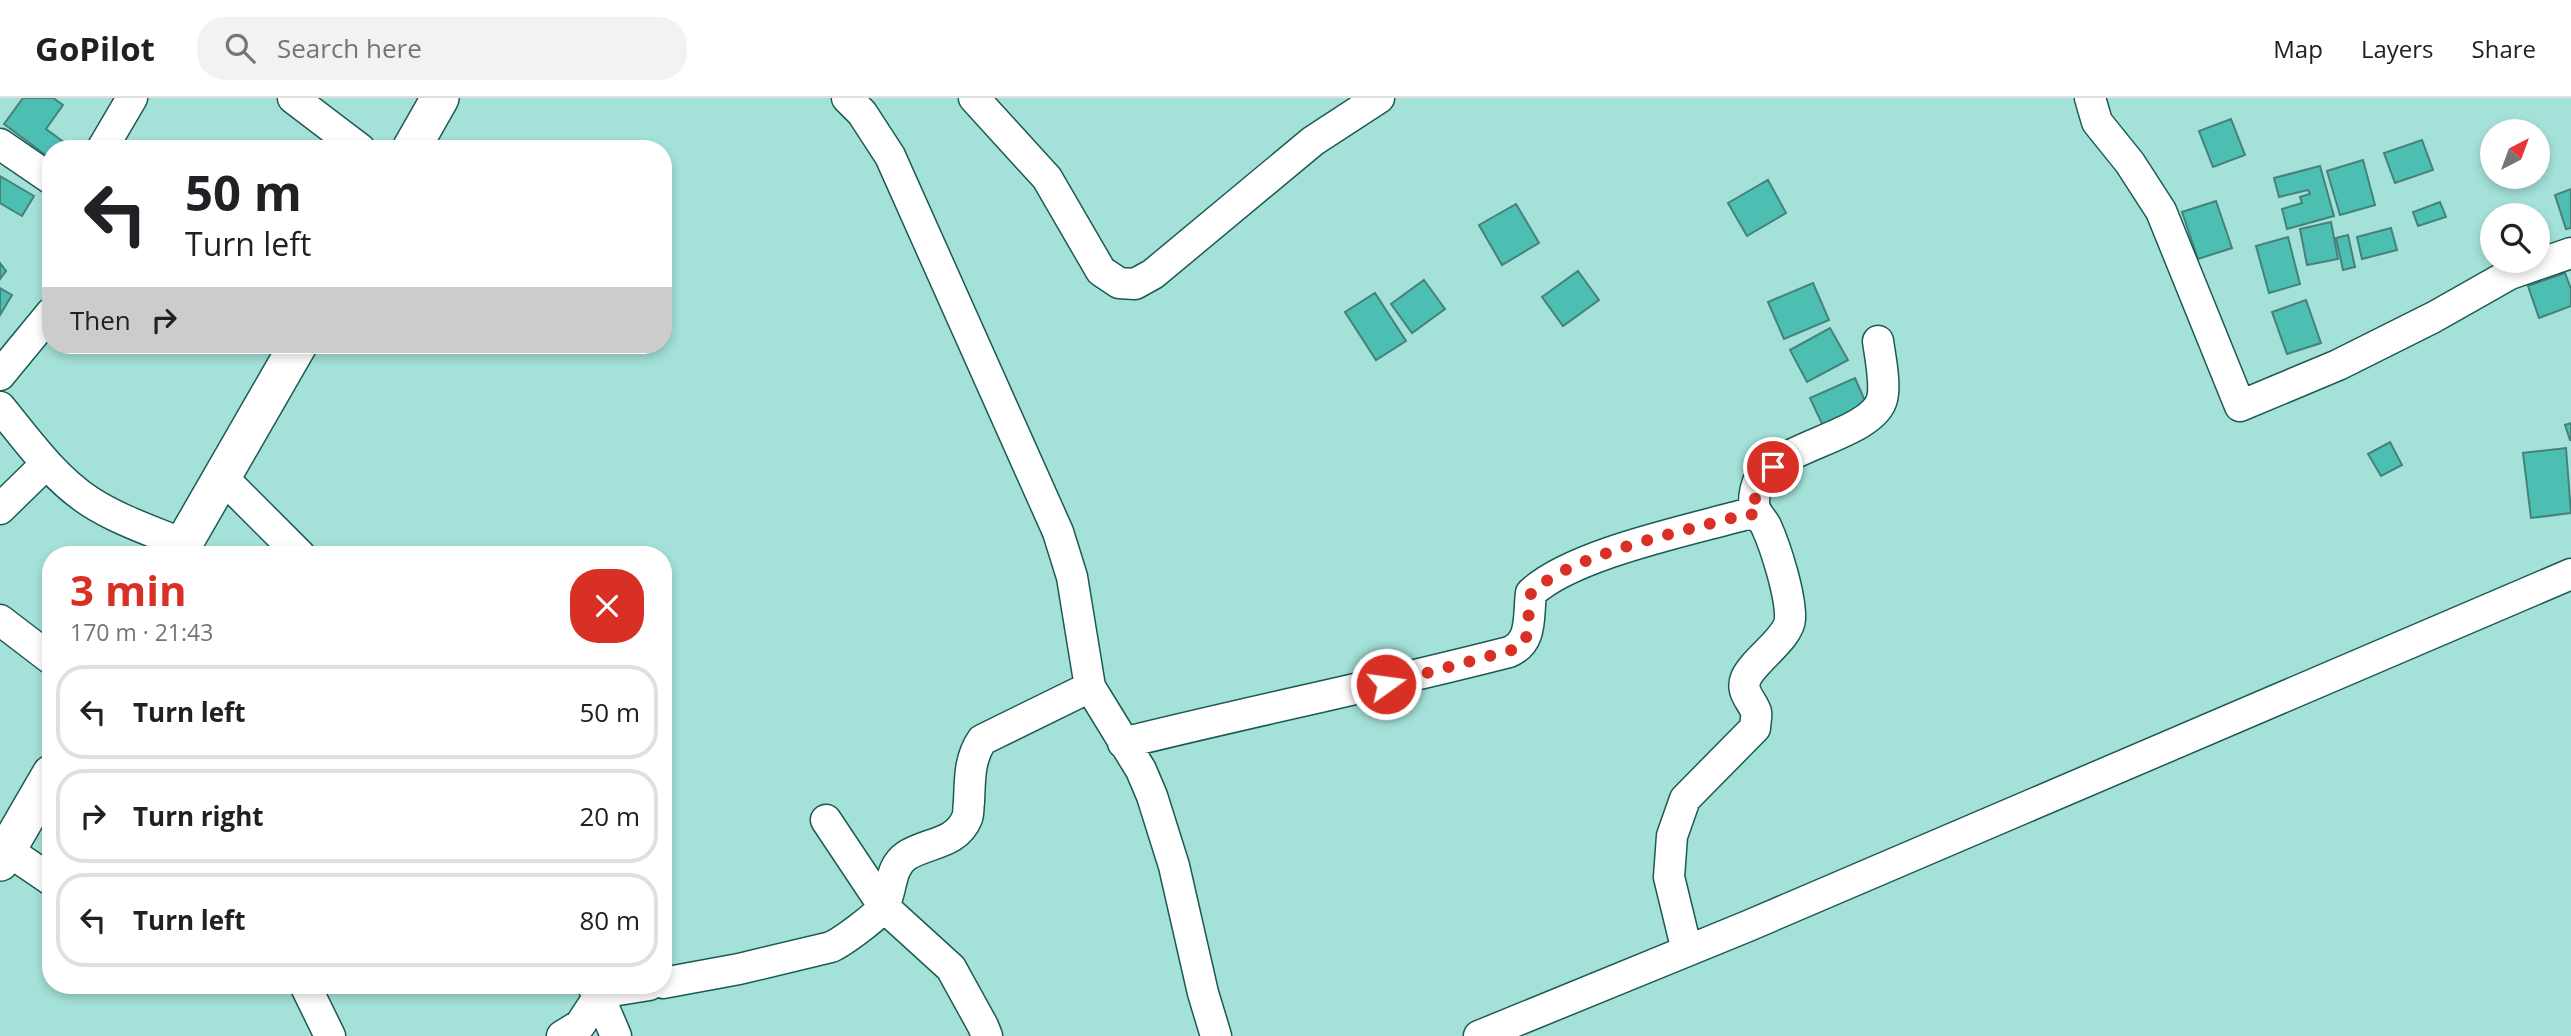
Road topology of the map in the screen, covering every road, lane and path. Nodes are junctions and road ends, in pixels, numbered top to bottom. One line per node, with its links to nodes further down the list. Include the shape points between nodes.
1 (132, 98): 8 (street)
2 (293, 98): 9 (street)
3 (440, 98): 10 (main road)
4 (847, 98): 29 (street, via 890,156 1058,532 1072,577)
5 (974, 98): 6 (street, via 1046,178 1101,271 1119,283 1135,284 1313,141)
6 (1379, 98)
7 (2090, 98): 13 (street, via 2098,122 2161,211 2240,406 2339,365 2510,274)
8 (107, 140)
9 (348, 140)
10 (416, 140)
11 (0, 144): 12 (street)
12 (42, 173)
13 (2571, 253)
14 (42, 324): 17 (street)
15 (1878, 341): 22 (street, via 1883,396 1878,409 1858,424 1784,458 1761,476 1755,494)
16 (293, 354): 20 (main road)
17 (0, 375)
18 (0, 407): 19 (street)
19 (46, 464): 21 (street); 23 (street, via 88,500)
20 (222, 477): 24 (main road); 25 (street)
21 (0, 509)
22 (1757, 515): 30 (street, via 1602,555 1552,578 1531,593 1526,639 1509,652); 36 (street, via 1782,569 1790,621 1746,678 1744,689 1757,715 1755,728 1685,799 1672,836 1669,877)
23 (172, 546)
24 (182, 546)
25 (291, 546)
26 (2571, 574): 36 (street)
27 (0, 620): 28 (street)
28 (42, 652)
29 (1090, 687): 30 (street); 35 (street, via 982,740 971,762 968,816 951,838 905,856 896,867)
30 (1124, 743): 45 (street, via 1152,796 1174,866)
31 (42, 790): 33 (main road)
32 (826, 820): 35 (street)
33 (4, 856): 34 (street)
34 (42, 875)
35 (884, 907): 37 (street, via 831,947); 44 (street, via 951,968)
36 (1687, 951): 46 (street)
37 (672, 981)
38 (309, 994): 41 (street)
39 (594, 994): 42 (street, via 580,1025)
40 (598, 994): 43 (street)
41 (327, 1035)
42 (562, 1036)
43 (616, 1036)
44 (987, 1036)
45 (1216, 1036)
46 (1479, 1036)

